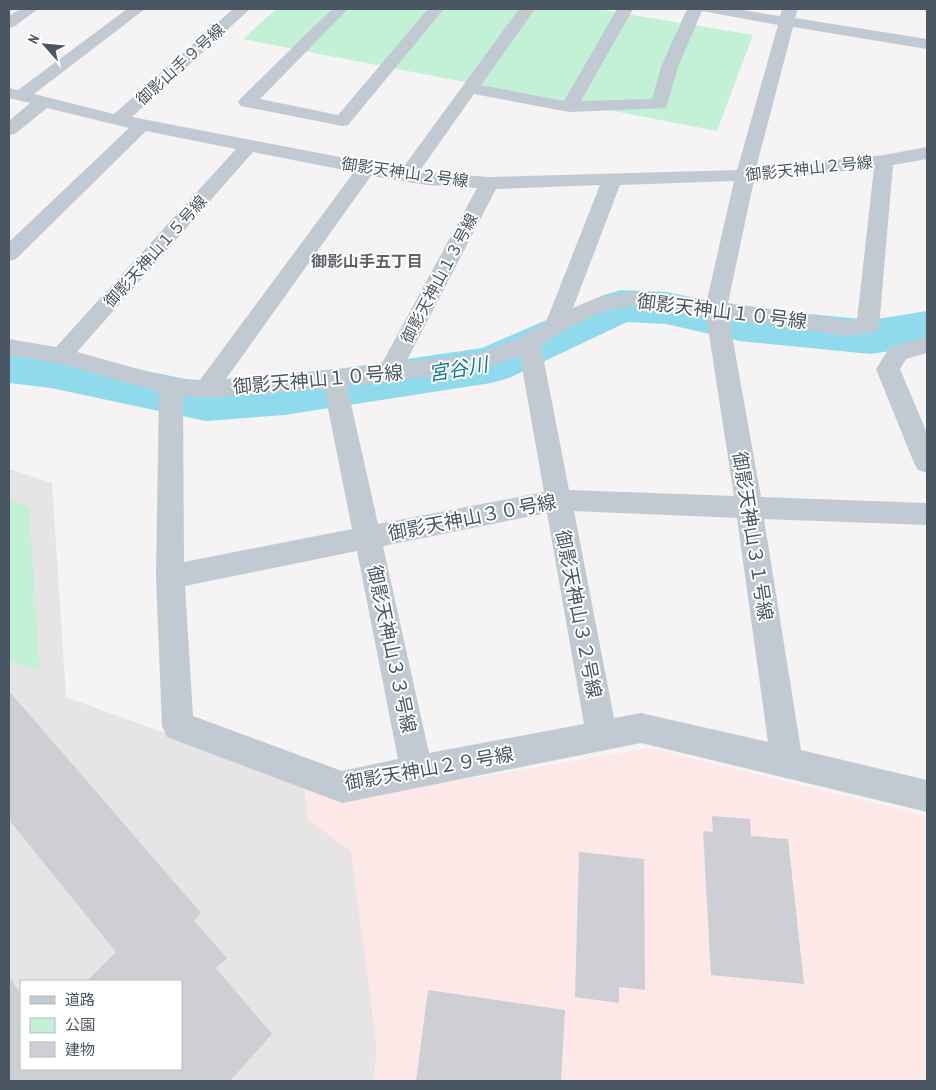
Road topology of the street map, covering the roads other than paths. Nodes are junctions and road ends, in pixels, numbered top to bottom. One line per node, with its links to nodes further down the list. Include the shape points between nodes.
1 (30, 9): 11 (street)
2 (137, 9): 14 (street)
3 (242, 9): 17 (street, 御影山手９号線)
4 (340, 9): 5 (street, via 248,102 342,121)
5 (436, 9)
6 (527, 9): 13 (street)
7 (625, 9): 16 (street)
8 (695, 9): 16 (street, via 669,66 660,104)
9 (708, 9): 10 (street)
10 (787, 15): 12 (street); 25 (street)
11 (9, 23)
12 (927, 44)
13 (470, 88): 16 (street); 24 (street)
14 (15, 94): 15 (street, 御影天神山２号線)
15 (44, 101): 17 (street, 御影天神山２号線); 19 (street)
16 (569, 107)
17 (118, 120): 18 (street, 御影天神山２号線)
18 (143, 124): 20 (street, 御影天神山２号線); 28 (street)
19 (9, 130)
20 (249, 146): 23 (street, 御影天神山２号線); 34 (street, 御影天神山１５号線)
21 (927, 153): 22 (street, 御影天神山２号線)
22 (884, 160): 25 (street, 御影天神山２号線); 29 (street, 御影天神山１０号線, via 868,327)
23 (366, 169): 24 (street, 御影天神山２号線); 37 (street)
24 (407, 175): 27 (street, 御影天神山２号線)
25 (745, 175): 26 (street, 御影天神山２号線); 29 (street)
26 (613, 178): 27 (street, 御影天神山２号線); 30 (street)
27 (489, 183): 35 (street, 御影天神山１３号線)
28 (9, 254)
29 (717, 317): 30 (street, 御影天神山１０号線, via 640,298 600,304); 41 (street, 御影天神山３１号線)
30 (555, 326): 33 (street, 御影天神山１０号線)
31 (927, 345): 39 (street, via 898,353 888,369)
32 (9, 347): 34 (street, 御影天神山１０号線)
33 (530, 350): 35 (street, 御影天神山１０号線, via 481,362); 40 (street, 御影天神山３２号線)
34 (61, 356): 38 (street, 御影天神山１０号線)
35 (388, 374): 36 (street, 御影天神山１０号線)
36 (336, 387): 37 (street, 御影天神山１０号線); 43 (street, 御影天神山３３号線)
37 (206, 389): 38 (street, 御影天神山１０号線)
38 (171, 395): 44 (street, 御影天神山２９号線)
39 (927, 463)
40 (556, 500): 41 (street, 御影天神山３０号線); 43 (street, 御影天神山３０号線); 45 (street, 御影天神山３２号線)
41 (749, 506): 42 (street, 御影天神山３０号線); 46 (street, 御影天神山３１号線)
42 (927, 514)
43 (368, 537): 44 (street, 御影天神山３０号線); 47 (street, 御影天神山３３号線)
44 (170, 577): 47 (street, 御影天神山２９号線, via 178,726 342,787)
45 (602, 736): 46 (street, 御影天神山２９号線, via 641,728); 47 (street, 御影天神山２９号線)
46 (788, 762): 48 (street, 御影天神山２９号線)
47 (417, 770)
48 (927, 796)

